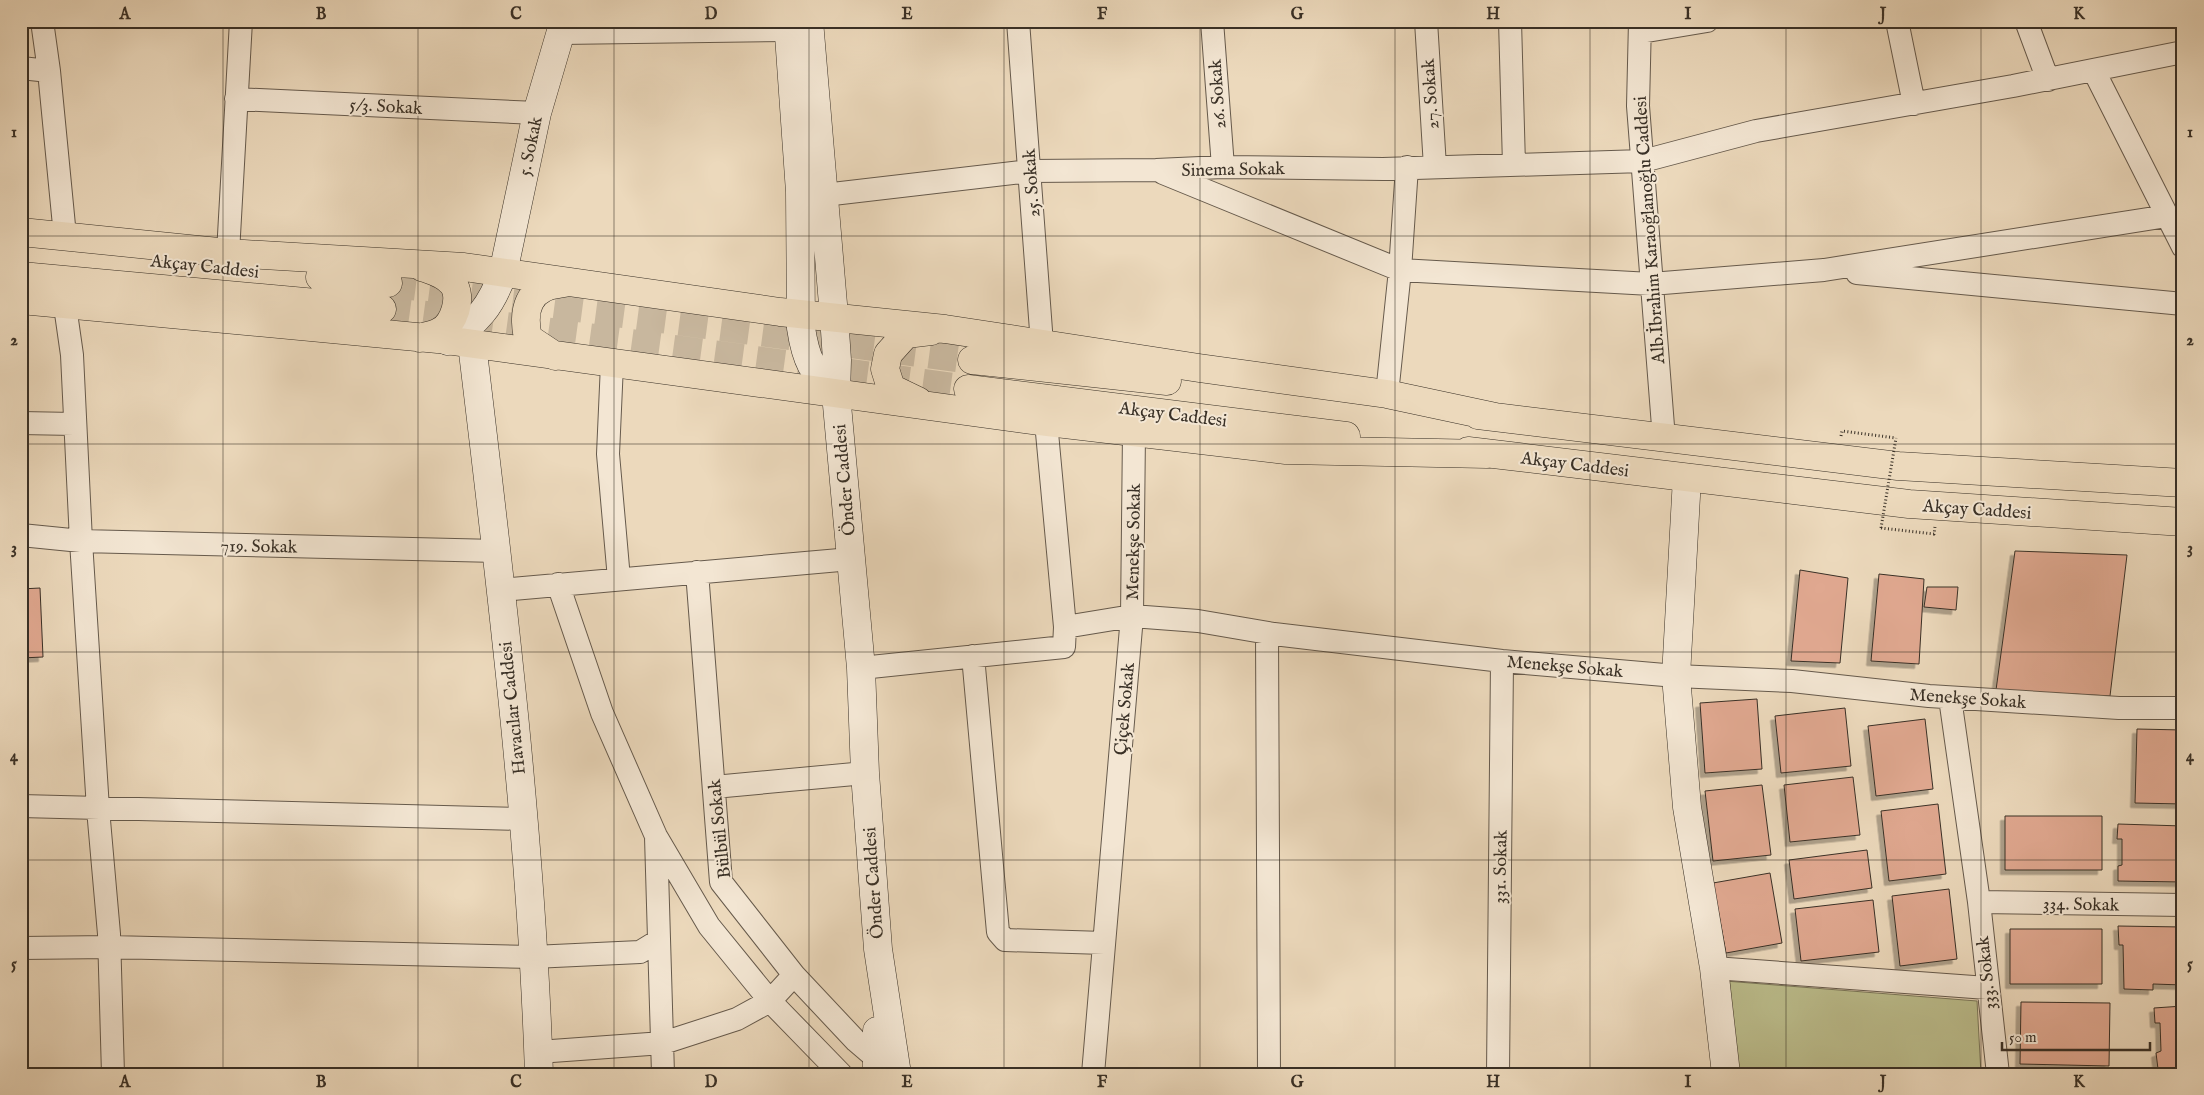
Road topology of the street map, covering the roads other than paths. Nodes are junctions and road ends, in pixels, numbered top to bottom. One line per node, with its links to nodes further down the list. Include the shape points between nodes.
1 (42, 21): 15 (street)
2 (241, 21): 18 (street)
3 (1018, 21): 27 (street, 25. Sokak)
4 (1212, 21): 23 (street, 26. Sokak)
5 (1426, 21): 25 (street, 27. Sokak)
6 (1510, 21): 22 (street)
7 (1707, 21): 12 (street)
8 (1897, 21): 19 (street)
9 (2026, 21): 17 (street)
10 (795, 24): 11 (street); 28 (street); 45 (street)
11 (563, 27): 20 (street, 5. Sokak)
12 (1640, 27): 21 (street, Alb.İbrahim Karaoğlanoğlu Caddesi, via 1638,106)
13 (2183, 52): 16 (street, Sinema Sokak)
14 (21, 68): 15 (street)
15 (50, 71): 31 (street)
16 (2094, 71): 17 (street, Sinema Sokak); 29 (street)
17 (2048, 80): 19 (street, Sinema Sokak)
18 (236, 99): 20 (street, 5/3. Sokak); 34 (street)
19 (1914, 104): 21 (street, Sinema Sokak, via 1756,131)
20 (537, 113): 38 (street, 5. Sokak)
21 (1643, 160): 22 (street, Sinema Sokak); 41 (street, Alb.İbrahim Karaoğlanoğlu Caddesi)
22 (1514, 164): 25 (street, Sinema Sokak)
23 (1223, 167): 24 (street, Sinema Sokak); 26 (street, Sinema Sokak)
24 (1407, 167): 25 (street, Sinema Sokak); 36 (street)
25 (1435, 167)
26 (1156, 170): 27 (street, Sinema Sokak); 36 (street)
27 (1030, 171): 28 (street, Sinema Sokak); 50 (street, 25. Sokak)
28 (824, 196): 46 (street)
29 (2167, 216): 32 (street); 37 (street)
30 (21, 232): 31 (highway)
31 (65, 236): 34 (highway)
32 (2183, 247)
33 (21, 248): 39 (highway, Akçay Caddesi, via 220,269 385,296)
34 (228, 253): 35 (highway)
35 (416, 265): 38 (highway); 48 (highway, via 441,273 454,285 457,298 449,324 440,332)
36 (1400, 270): 41 (street); 56 (street)
37 (1824, 270): 41 (street); 43 (street)
38 (503, 273): 40 (highway); 49 (street, 5. Sokak, via 481,316 467,329)
39 (21, 276)
40 (569, 282): 45 (highway); 51 (highway, via 543,288 527,308 528,338)
41 (1651, 284): 63 (street, Alb.İbrahim Karaoğlanoğlu Caddesi)
42 (21, 300): 44 (highway)
43 (2183, 304)
44 (65, 306): 48 (highway); 61 (street, via 72,355)
45 (802, 314): 46 (highway); 55 (street, via 804,350 816,375)
46 (834, 316): 47 (highway); 55 (street, Önder Caddesi)
47 (945, 329): 50 (highway); 57 (highway, via 906,334 888,354 885,369 891,388)
48 (420, 338): 49 (highway)
49 (460, 342): 51 (highway); 70 (street, Havacılar Caddesi)
50 (1042, 344): 56 (highway)
51 (556, 356): 53 (highway)
52 (972, 360): 58 (highway, Akçay Caddesi)
53 (612, 364): 55 (highway); 73 (street, via 608,454)
54 (968, 389): 64 (highway, Akçay Caddesi)
55 (836, 394): 57 (highway); 71 (street, Önder Caddesi)
56 (1387, 394): 58 (highway)
57 (928, 406): 59 (highway)
58 (1495, 417): 63 (highway, Akçay Caddesi)
59 (1046, 422): 62 (highway); 77 (street)
60 (21, 423): 61 (street)
61 (74, 424): 69 (street)
62 (1134, 432): 64 (highway, via 1286,450); 76 (street, Menekşe Sokak)
63 (1664, 439): 66 (highway, Akçay Caddesi, via 1898,466)
64 (1486, 454): 65 (highway, Akçay Caddesi)
65 (1687, 478): 67 (highway, Akçay Caddesi, via 1909,504); 82 (street)
66 (2183, 483)
67 (2183, 522)
68 (21, 535): 69 (street, 719. Sokak)
69 (80, 542): 70 (street, 719. Sokak); 88 (street)
70 (496, 551): 75 (street, Havacılar Caddesi)
71 (851, 559): 72 (street); 81 (street, Önder Caddesi)
72 (697, 572): 73 (street); 86 (street, Bülbül Sokak)
73 (619, 579): 74 (street)
74 (558, 584): 75 (street); 90 (street, via 602,713)
75 (501, 590): 89 (street, Havacılar Caddesi)
76 (1132, 616): 77 (street); 78 (street, Menekşe Sokak, via 1198,621); 94 (street, Çiçek Sokak)
77 (1065, 626): 79 (street, via 1064,647)
78 (1268, 633): 80 (street, Menekşe Sokak); 109 (street)
79 (972, 656): 81 (street); 94 (street, via 998,932 1005,940)
80 (1502, 661): 82 (street, Menekşe Sokak); 110 (street, 331. Sokak)
81 (861, 668): 85 (street, Önder Caddesi)
82 (1676, 676): 83 (street, Menekşe Sokak, via 1792,682); 98 (street, via 1687,807)
83 (1950, 698): 84 (street, Menekşe Sokak, via 2119,708); 91 (street, 333. Sokak)
84 (2183, 708)
85 (865, 773): 86 (street); 104 (street, Önder Caddesi, via 878,949)
86 (714, 787): 99 (street, Bülbül Sokak, via 721,882)
87 (21, 806): 88 (street)
88 (98, 809): 89 (street); 95 (street)
89 (523, 819): 97 (street, Havacılar Caddesi)
90 (656, 836): 93 (street); 101 (street, via 709,926)
91 (1979, 902): 92 (street, 334. Sokak); 100 (street, 333. Sokak)
92 (2183, 905)
93 (658, 942): 97 (street, via 640,952); 102 (street)
94 (1104, 944): 108 (street, Çiçek Sokak)
95 (110, 947): 96 (street); 97 (street); 105 (street)
96 (21, 948)
97 (532, 957): 103 (street, Havacılar Caddesi)
98 (1714, 968): 100 (street); 111 (street)
99 (794, 975): 101 (street); 104 (street, Bülbül Sokak)
100 (1987, 988): 112 (street, 333. Sokak)
101 (770, 1001): 102 (street, via 737,1019); 107 (street)
102 (663, 1043): 103 (street); 106 (street)
103 (539, 1063)
104 (879, 1070)
105 (113, 1074)
106 (663, 1074)
107 (841, 1074)
108 (1093, 1074)
109 (1269, 1074)
110 (1498, 1074)
111 (1726, 1074)
112 (1998, 1074)

